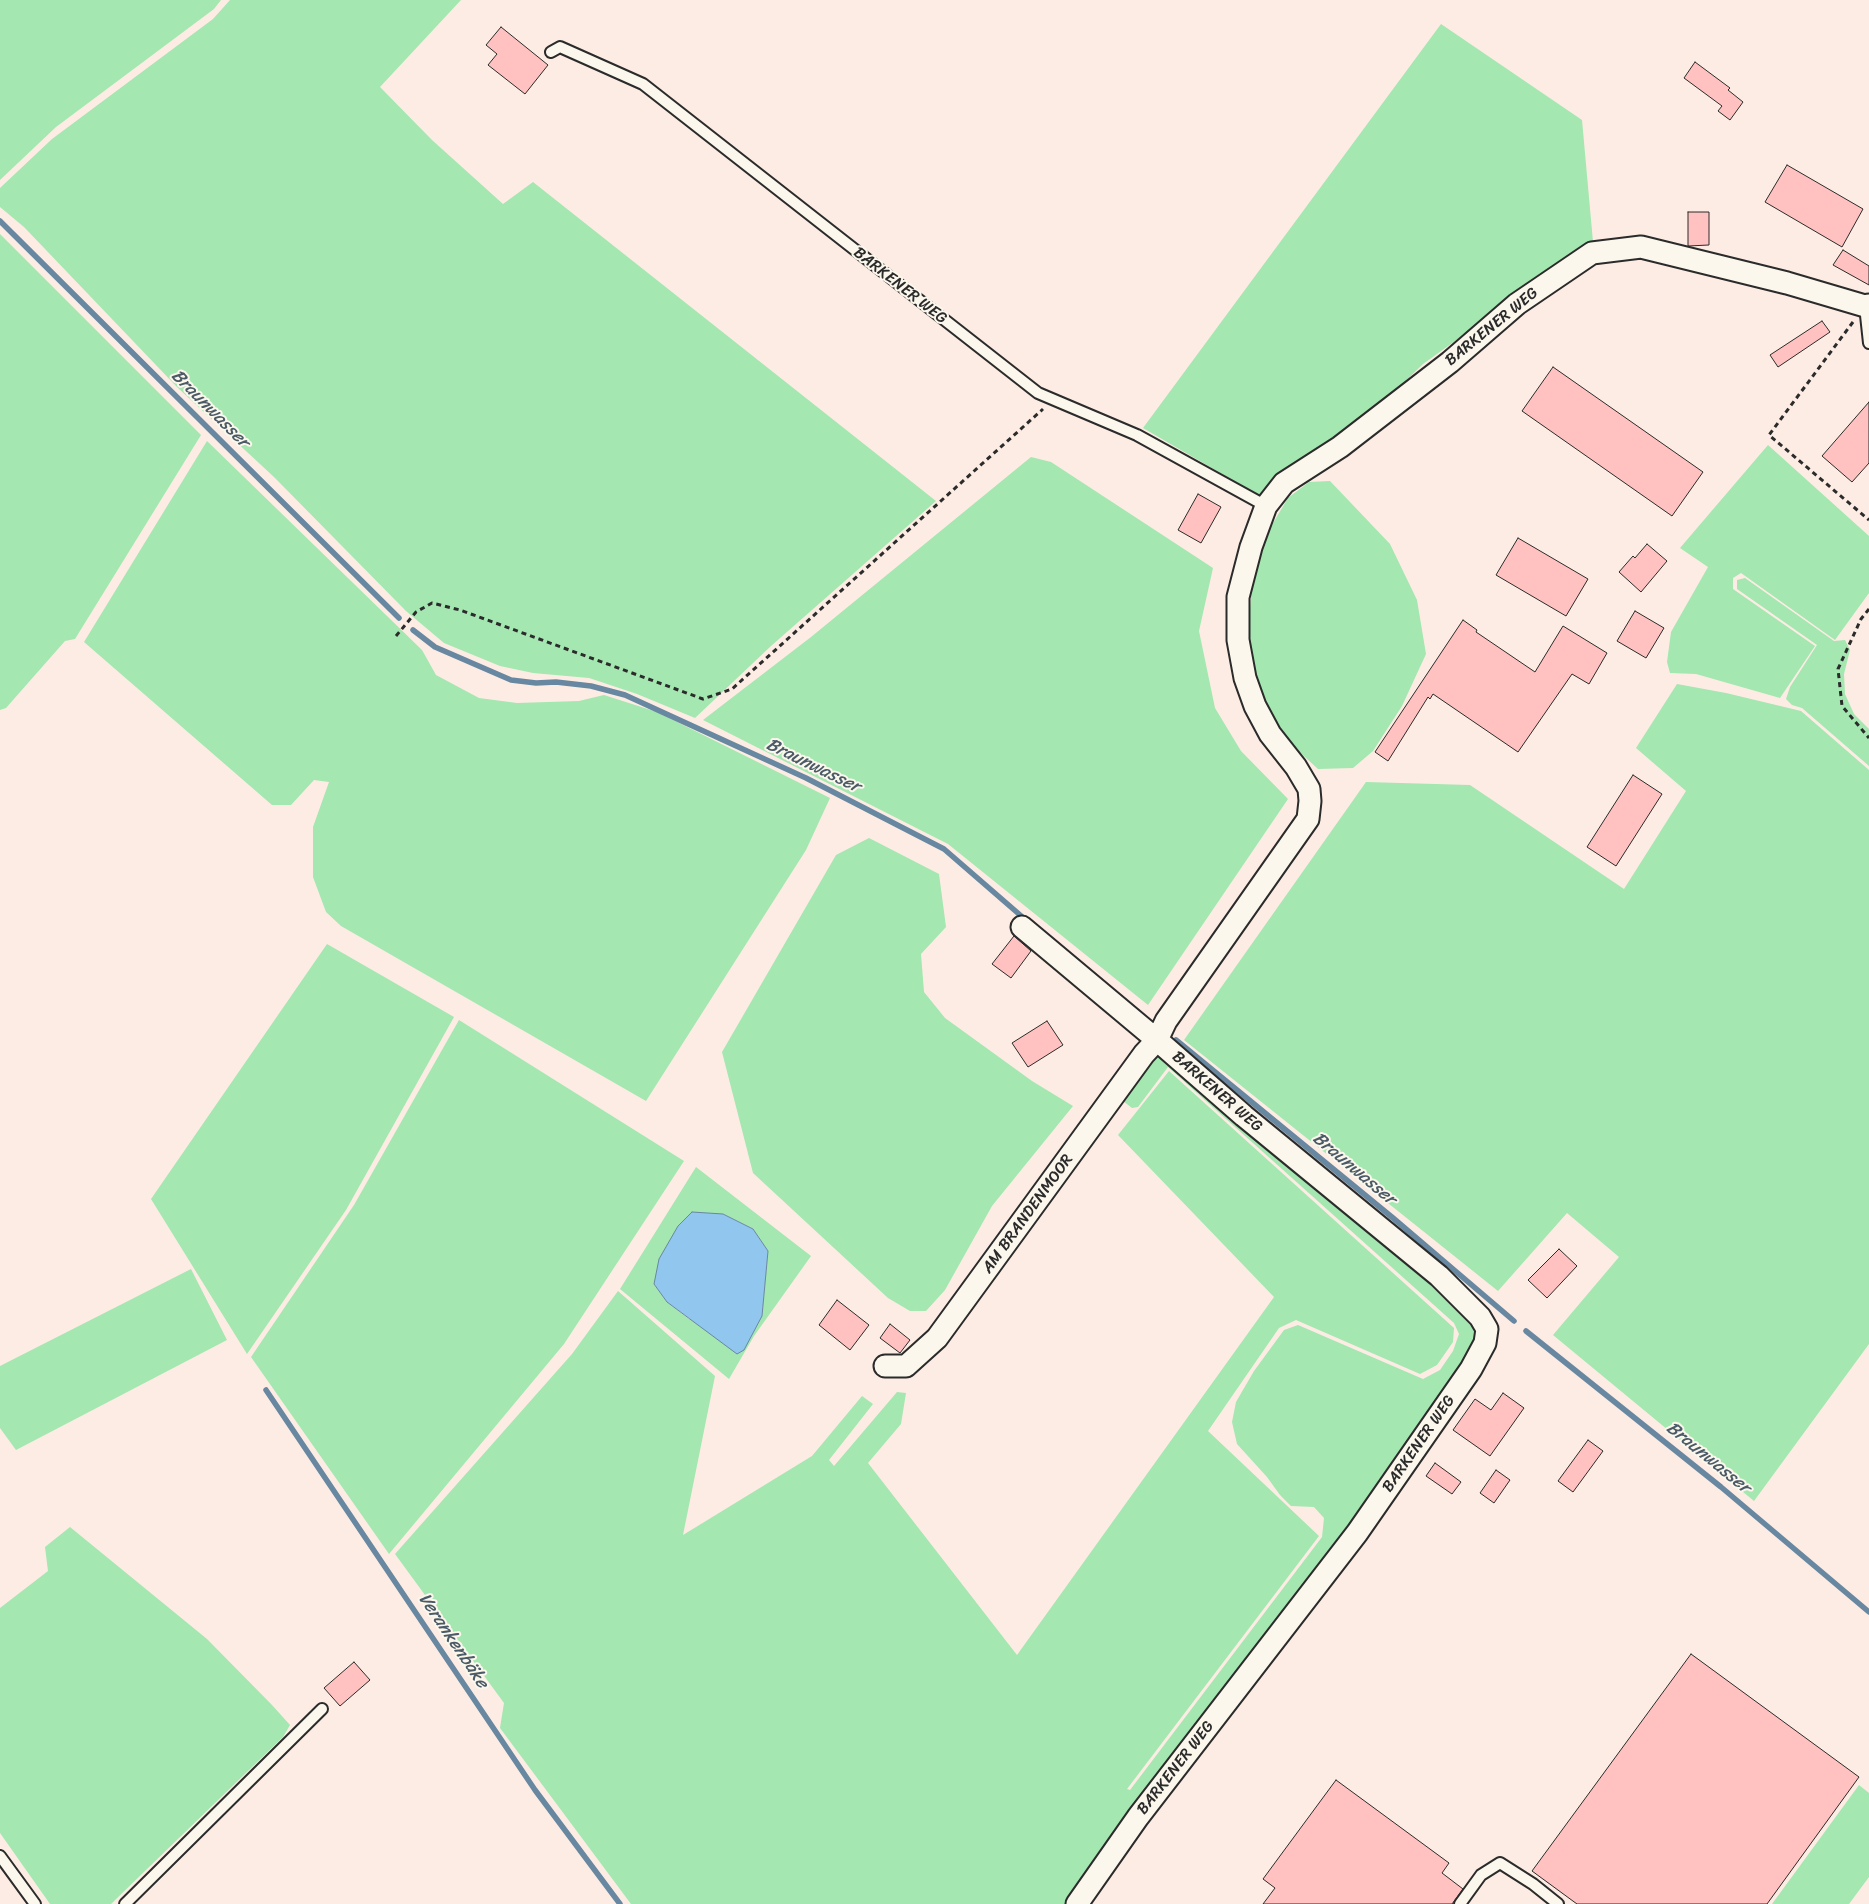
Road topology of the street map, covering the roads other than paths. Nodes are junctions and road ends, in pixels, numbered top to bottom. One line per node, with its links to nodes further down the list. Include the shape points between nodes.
1 (551, 52): 4 (lane, BARKENER WEG, via 560,47 643,84 1038,393 1137,435)
2 (1867, 305): 3 (lane); 4 (street, BARKENER WEG, via 1641,247 1592,253 1517,304 1450,362 1340,447 1284,483)
3 (1869, 343)
4 (1266, 506): 6 (street, BARKENER WEG, via 1250,548 1238,597 1238,640 1245,678 1255,706 1270,734 1309,789 1308,819 1166,1022)
5 (1022, 926): 6 (street, BARKENER WEG)
6 (1157, 1040): 7 (street, AM BRANDENMOOR, via 937,1338 906,1366); 12 (street, BARKENER WEG, via 1439,1276 1480,1317 1487,1329 1485,1343 1471,1369 1357,1533 1138,1817)
7 (885, 1366)
8 (322, 1709): 11 (lane)
9 (0, 1856): 10 (lane)
10 (35, 1904)
11 (124, 1904)
12 (1077, 1904)
13 (1460, 1904): 14 (lane, via 1481,1875 1500,1863)
14 (1558, 1904)

